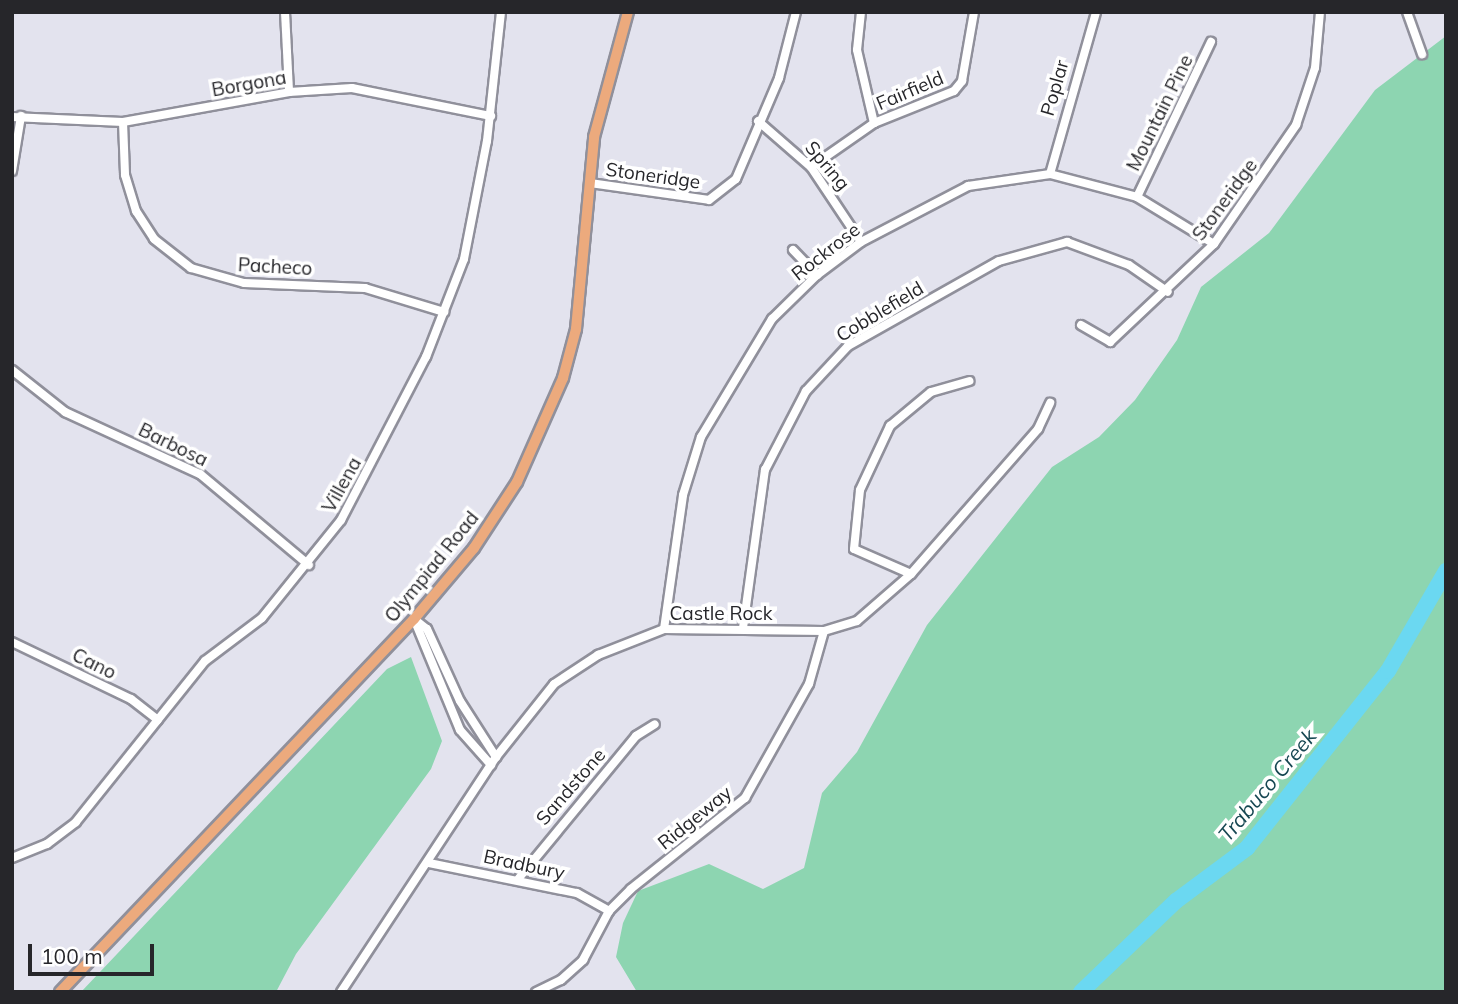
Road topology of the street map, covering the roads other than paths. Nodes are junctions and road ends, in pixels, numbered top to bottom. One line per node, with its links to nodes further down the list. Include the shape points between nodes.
1 (285, 12): 12 (street)
2 (501, 12): 13 (street, Villena, via 492,56)
3 (628, 12): 21 (main road, Olympiad Road, via 603,91)
4 (796, 12): 15 (street, Stoneridge, via 779,78)
5 (861, 12): 17 (street, via 859,60)
6 (974, 12): 17 (street, Fairfield, via 962,81 954,91)
7 (1096, 12): 20 (street, Poplar)
8 (1321, 12): 24 (street, Stoneridge, via 1315,68 1296,125)
9 (1407, 12): 11 (street)
10 (1211, 42): 22 (street, Mountain Pine)
11 (1422, 54)
12 (289, 92): 13 (street, Borgona, via 352,88); 16 (street, Borgona)
13 (491, 116): 28 (street, Villena, via 472,232)
14 (17, 117): 16 (street, Borgona); 19 (street)
15 (758, 121): 18 (street, Spring); 21 (street, Stoneridge, via 736,179 709,200)
16 (123, 122): 28 (street, Pacheco, via 125,175 136,211 154,239 191,268 244,283 365,288)
17 (874, 123): 18 (street, Fairfield)
18 (811, 167): 23 (street, Spring)
19 (12, 171)
20 (1050, 174): 22 (street, Rockrose); 23 (street, Rockrose, via 968,186)
21 (590, 183): 35 (main road, Olympiad Road, via 576,329 538,442 474,548)
22 (1137, 197): 24 (street, Rockrose)
23 (861, 242): 26 (street, Rockrose)
24 (1214, 244): 27 (street, Stoneridge)
25 (793, 250): 26 (street)
26 (817, 275): 37 (street, Rockrose, via 772,319 701,437 683,495)
27 (1168, 292): 29 (street, Stoneridge, via 1110,342); 36 (street, Cobblefield, via 1129,265 1067,242 999,261 848,346 806,391 765,470)
28 (444, 312): 33 (street, Villena, via 381,447)
29 (1081, 325)
30 (12, 370): 33 (street, Barbosa, via 65,412 200,474)
31 (969, 382): 34 (street, via 932,392 890,426 860,490 854,549)
32 (1050, 403): 34 (street, Castle Rock, via 1038,429)
33 (309, 565): 42 (street, Villena, via 262,618 205,661)
34 (911, 574): 38 (street, Castle Rock, via 857,621)
35 (414, 619): 40 (street, via 427,629); 41 (street); 51 (main road, Olympiad Road)
36 (743, 628): 37 (street, Castle Rock); 38 (street, Castle Rock)
37 (664, 629): 46 (street, Castle Rock, via 598,654 554,684)
38 (824, 631): 50 (street, Ridgeway, via 809,684 746,798)
39 (12, 642): 42 (street, Cano, via 131,699)
40 (438, 650): 41 (street); 44 (street)
41 (429, 655): 45 (street)
42 (158, 720): 47 (street, Villena, via 76,822 47,844)
43 (655, 724): 49 (street, Sandstone, via 628,746)
44 (481, 734): 45 (street); 46 (street)
45 (470, 743): 46 (street)
46 (493, 761): 48 (street, Castle Rock)
47 (12, 858)
48 (429, 863): 49 (street, Bradbury); 52 (street, Castle Rock)
49 (519, 878): 50 (street, Bradbury, via 577,893)
50 (609, 911): 53 (street, Ridgeway, via 583,960)
51 (60, 992)
52 (341, 992)
53 (536, 992)

